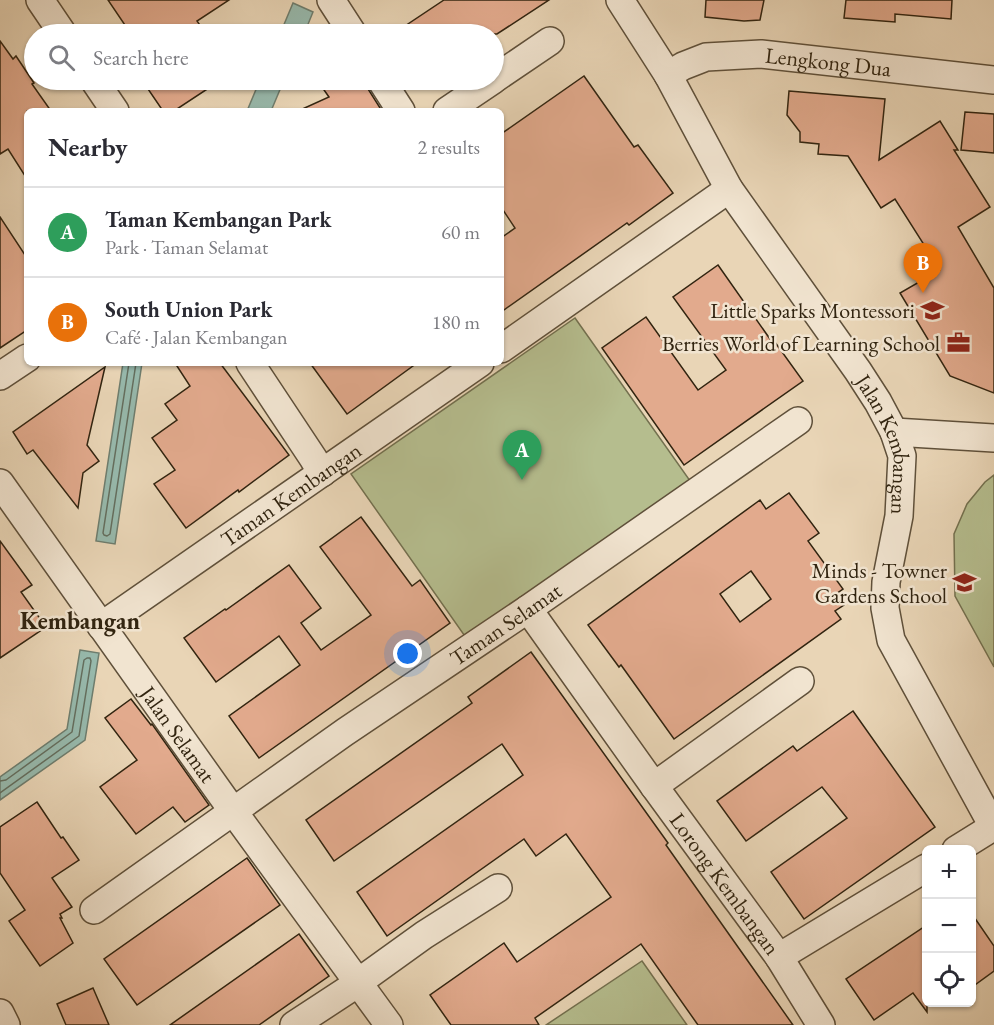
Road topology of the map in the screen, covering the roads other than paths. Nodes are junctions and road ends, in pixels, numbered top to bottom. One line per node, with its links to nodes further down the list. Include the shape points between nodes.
1 (40, 0): 4 (street)
2 (331, 0): 5 (street)
3 (620, 0): 8 (street, Jalan Kembangan)
4 (56, 24)
5 (347, 24)
6 (550, 41): 7 (street)
7 (504, 72)
8 (668, 75): 9 (street, Lengkong Dua, via 706,57 760,54); 16 (street, Jalan Kembangan)
9 (994, 80)
10 (101, 90): 13 (street)
11 (387, 90): 14 (street)
12 (477, 90): 15 (street)
13 (113, 108)
14 (398, 108)
15 (451, 108)
16 (729, 189): 17 (street); 23 (street, Jalan Kembangan, via 858,371)
17 (504, 347)
18 (24, 360): 21 (street)
19 (252, 366): 25 (street)
20 (476, 366): 25 (street, Taman Kembangan)
21 (0, 376)
22 (798, 421): 27 (street, Taman Selamat)
23 (894, 432): 24 (street); 32 (street, Jalan Kembangan, via 902,456 899,516 886,582 885,608 891,640)
24 (994, 438)
25 (322, 473): 28 (street, Taman Kembangan)
26 (0, 483): 28 (street, Jalan Selamat)
27 (528, 609): 30 (street, Lorong Kembangan); 31 (street, Taman Selamat)
28 (101, 626): 31 (street, Jalan Selamat)
29 (800, 681): 30 (street, Lorong Kembangan)
30 (654, 786): 37 (street, Lorong Kembangan)
31 (233, 811): 36 (street, Taman Selamat); 38 (street, Jalan Selamat)
32 (994, 827): 33 (street)
33 (963, 845)
34 (922, 871): 37 (street, Lorong Kembangan)
35 (498, 888): 38 (street)
36 (94, 910)
37 (778, 957): 43 (street)
38 (357, 982): 41 (street); 42 (street, Jalan Selamat)
39 (0, 1013): 40 (street)
40 (6, 1025)
41 (294, 1025)
42 (388, 1025)
43 (821, 1025)

